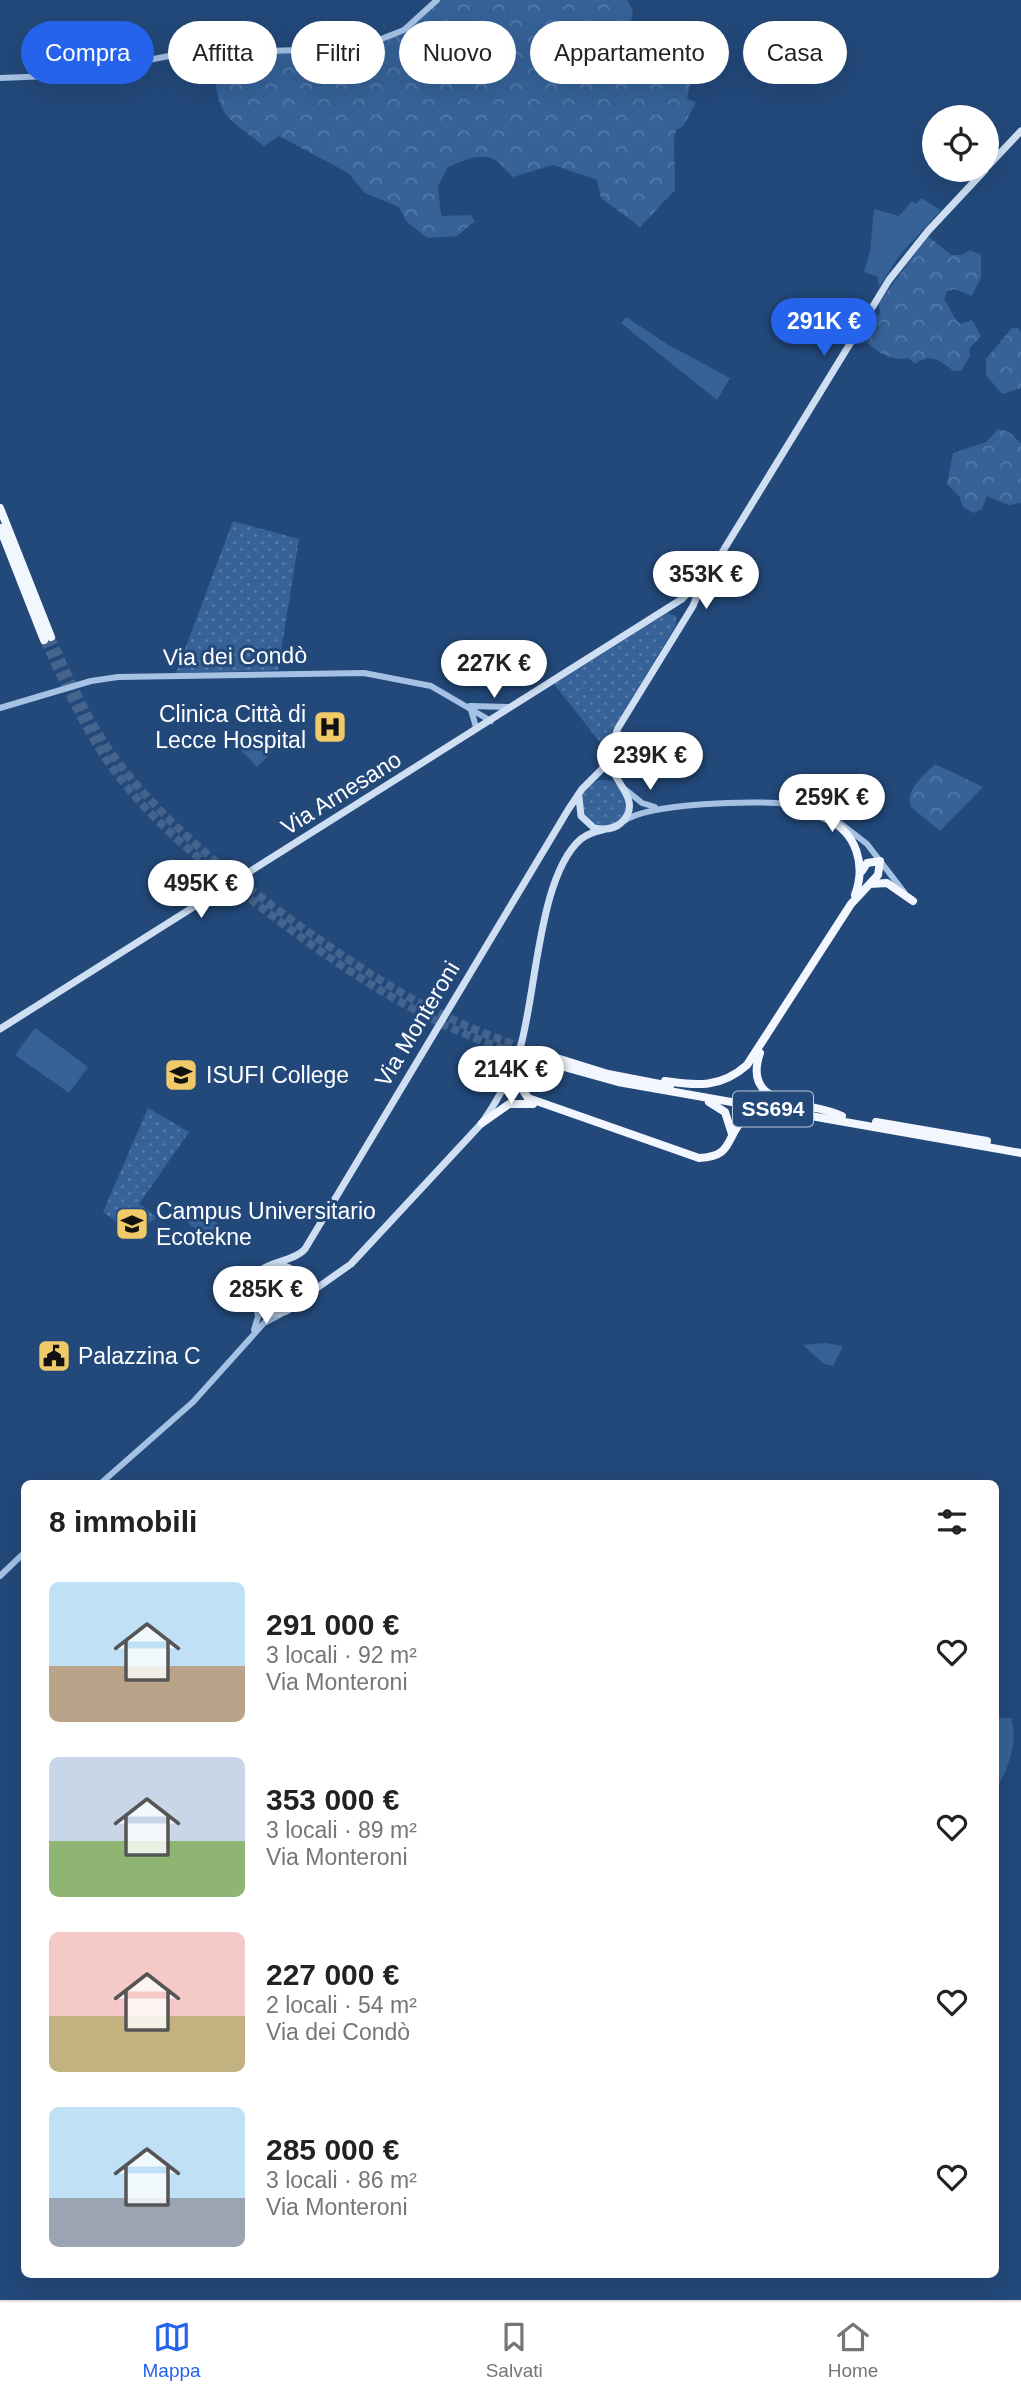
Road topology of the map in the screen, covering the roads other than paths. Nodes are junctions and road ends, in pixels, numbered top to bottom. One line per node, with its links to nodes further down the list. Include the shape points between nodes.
1 (437, 0): 2 (street, via 404,30 358,48 179,54 73,75)
2 (0, 78)
3 (1021, 131): 4 (main road, Via Monteroni)
4 (999, 155)
5 (974, 182): 8 (main road, Via Monteroni, via 889,280)
6 (0, 508): 7 (highway, via 48,638)
7 (0, 528)
8 (704, 579): 9 (main road, Via Monteroni); 11 (main road, Via Monteroni)
9 (682, 599): 10 (main road, Via Monteroni); 11 (main road); 12 (main road, Via Monteroni)
10 (666, 611): 12 (main road, via 677,614); 14 (main road, Via Arnesano)
11 (689, 612): 12 (main road, Via Monteroni)
12 (679, 625): 18 (main road, Via Monteroni)
13 (468, 705): 14 (street, Via dei Condò); 15 (street, Via dei Condò, via 431,686 409,681 363,673 295,671 118,677); 16 (street, Via dei Condò); 17 (street, via 476,718)
14 (516, 705): 16 (main road, Via Arnesano)
15 (0, 708)
16 (491, 721): 17 (main road, Via Arnesano)
17 (471, 734): 32 (main road, Via Arnesano)
18 (609, 748): 19 (main road, Via Monteroni, via 602,769); 20 (main road, via 610,769)
19 (592, 780): 20 (main road); 22 (main road, Via Monteroni)
20 (619, 783): 21 (main road)
21 (626, 790): 24 (street, via 648,806); 25 (main road, via 629,808)
22 (580, 793): 26 (main road, via 578,810 584,821); 43 (main road, Via Monteroni, via 305,1249)
23 (785, 804): 24 (street); 27 (street, via 805,807 842,824); 28 (highway, via 826,818 841,829 858,852)
24 (668, 809): 25 (street, via 642,811)
25 (619, 824): 26 (main road)
26 (606, 830): 34 (main road, via 589,834 576,844 551,896)
27 (880, 861): 28 (highway, via 867,863); 29 (highway, via 877,875); 30 (street)
28 (862, 871): 31 (highway)
29 (865, 887): 30 (highway, via 887,883); 31 (highway)
30 (913, 901)
31 (851, 904): 33 (highway)
32 (0, 1029)
33 (767, 1037): 35 (highway, via 741,1070 713,1084); 38 (highway, via 756,1071 768,1093)
34 (520, 1050): 37 (highway, via 518,1083 528,1098); 39 (main road, via 502,1094)
35 (621, 1077): 36 (highway, SS694, via 530,1053 590,1075); 38 (highway, SS694)
36 (656, 1089): 38 (highway, SS694); 40 (highway, via 715,1104 729,1118)
37 (543, 1105): 39 (highway, via 509,1104); 40 (highway, via 699,1158 712,1158 726,1150)
38 (839, 1118): 40 (highway, via 759,1112 745,1117); 41 (highway, SS694); 42 (highway, SS694)
39 (482, 1123): 45 (main road, via 351,1264)
40 (732, 1136)
41 (1021, 1147)
42 (1021, 1153)
43 (278, 1263): 44 (main road, Via Monteroni, via 258,1272 252,1286); 45 (main road, via 298,1272 303,1286)
44 (254, 1298): 46 (main road, via 265,1311); 47 (street, via 258,1317)
45 (300, 1300): 46 (main road)
46 (282, 1314): 47 (street)
47 (251, 1336): 48 (street, via 174,1420)
48 (105, 1480)
49 (21, 1556): 50 (street)
50 (0, 1576)

